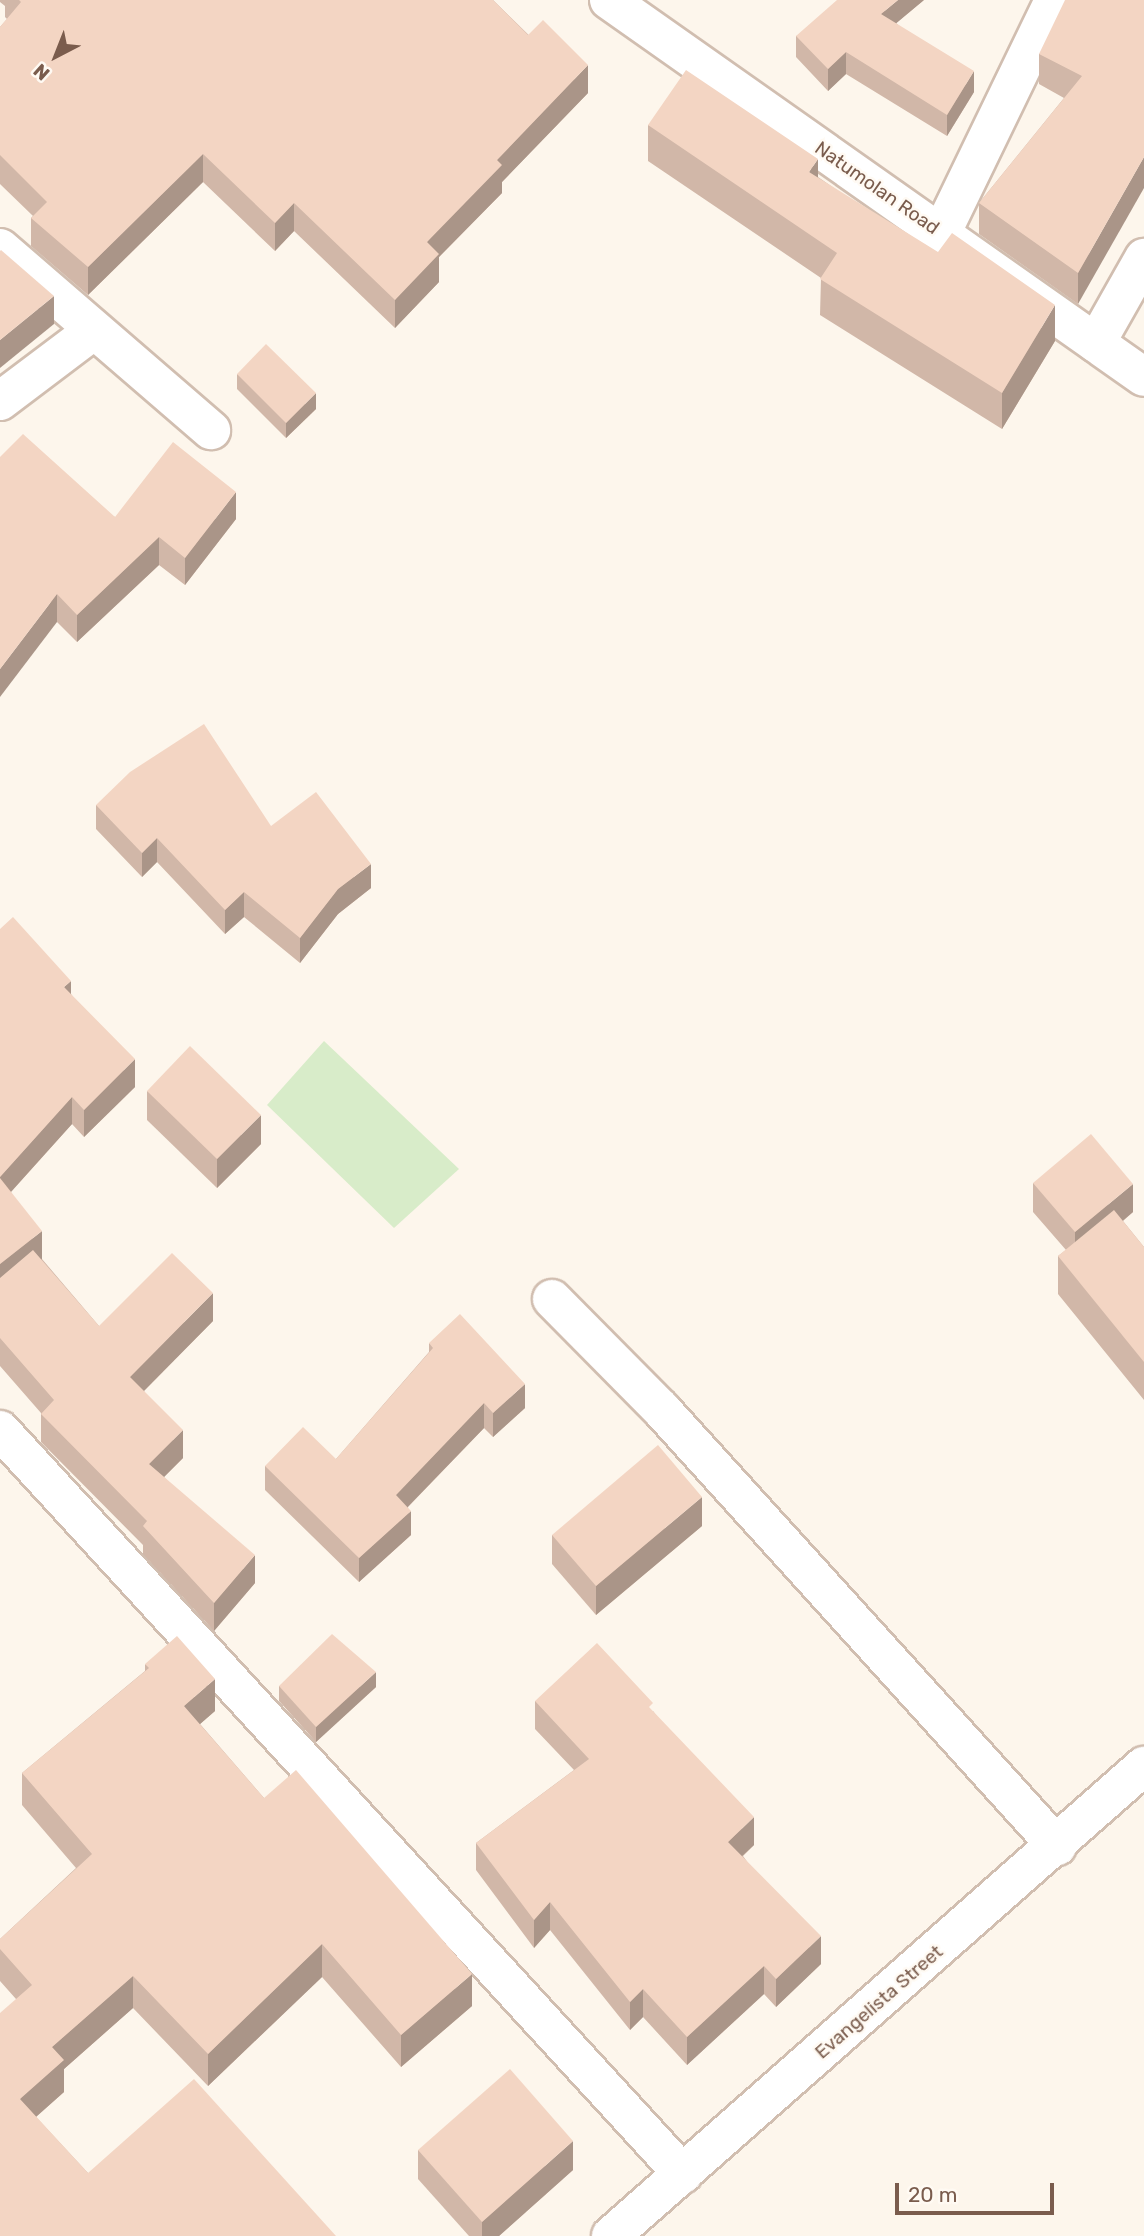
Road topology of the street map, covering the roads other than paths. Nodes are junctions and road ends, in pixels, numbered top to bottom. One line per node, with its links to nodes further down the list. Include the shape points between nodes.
1 (609, 0): 3 (street, Natumolan Road)
2 (1054, 0): 3 (street)
3 (941, 234): 7 (street, Natumolan Road)
4 (0, 248): 6 (street)
5 (1144, 258): 7 (street)
6 (93, 331): 9 (street); 10 (street)
7 (1096, 343): 8 (street, Natumolan Road)
8 (1144, 377)
9 (0, 401)
10 (211, 430)
11 (552, 1299): 14 (street, via 661,1409)
12 (0, 1430): 15 (street)
13 (1144, 1766): 14 (street, Evangelista Street)
14 (1057, 1846): 15 (street, Evangelista Street)
15 (683, 2174): 16 (street, Evangelista Street)
16 (611, 2236)

